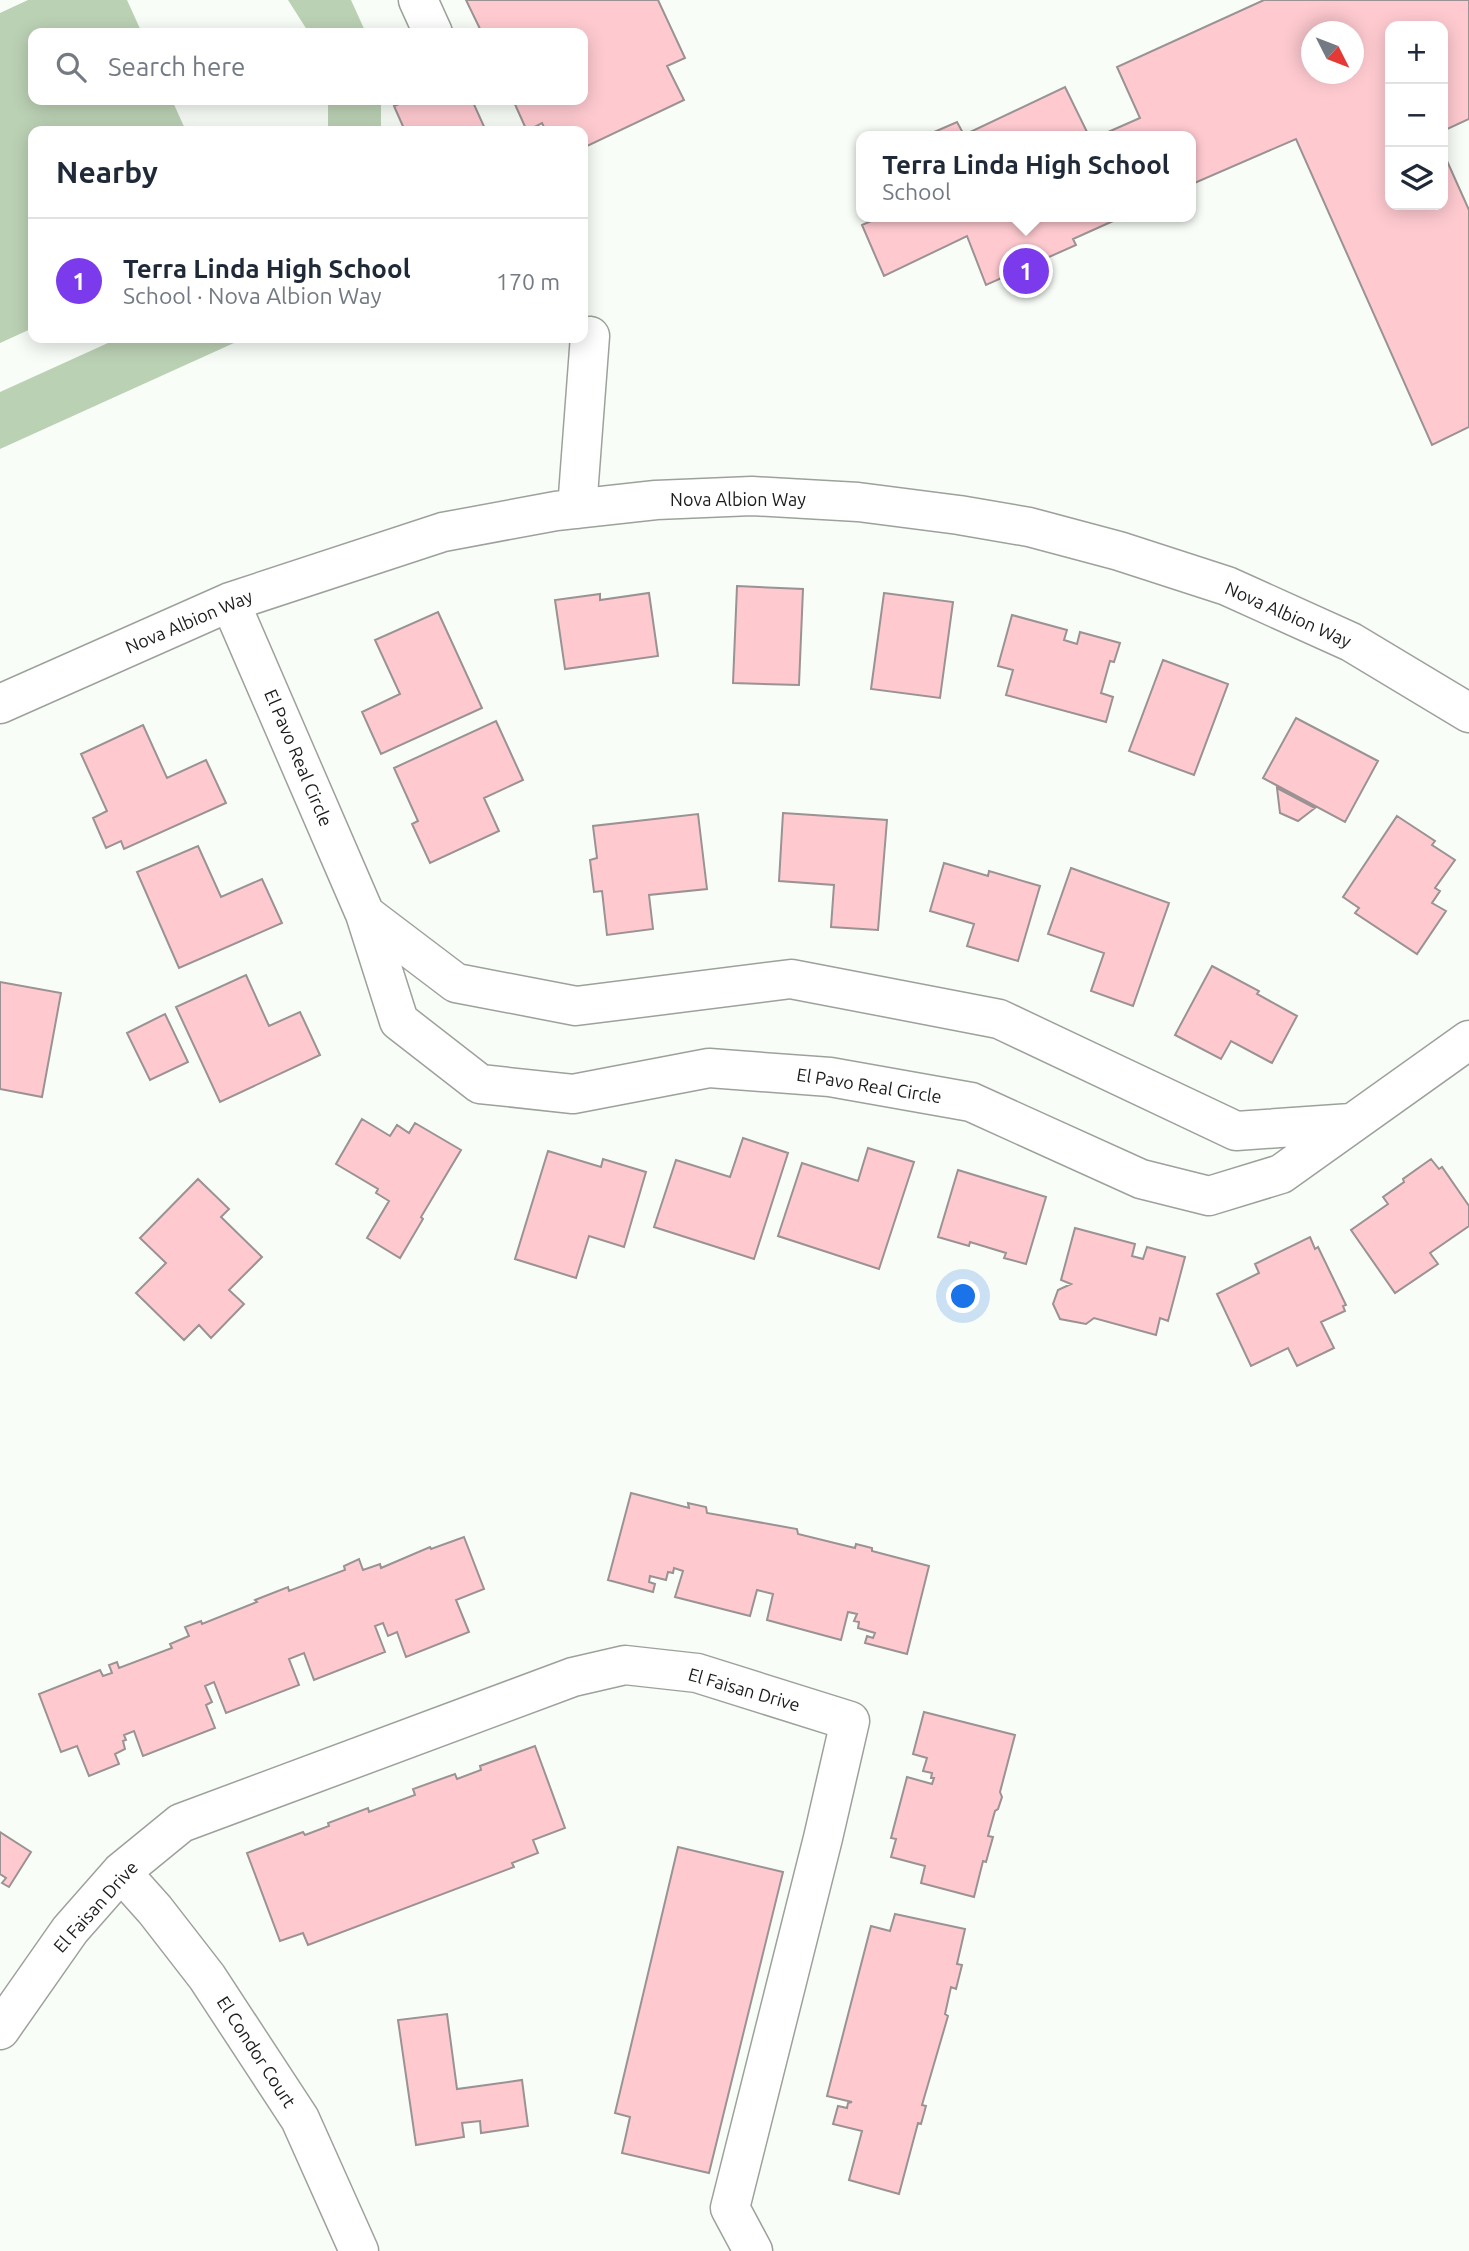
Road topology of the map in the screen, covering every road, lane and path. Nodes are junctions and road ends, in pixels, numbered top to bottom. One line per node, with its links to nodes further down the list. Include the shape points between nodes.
1 (418, 0): 2 (street)
2 (431, 28)
3 (590, 336): 4 (street)
4 (577, 509): 5 (street, Nova Albion Way, via 443,533); 7 (street, Nova Albion Way, via 656,499 752,496 858,502 1029,527 1227,586 1351,642)
5 (230, 602): 6 (street, Nova Albion Way); 8 (street, El Pavo Real Circle)
6 (0, 704)
7 (1469, 713)
8 (365, 914): 10 (street, El Pavo Real Circle, via 456,983 576,1006 791,979 999,1019 1237,1131); 10 (street, El Pavo Real Circle, via 399,1021 480,1084 573,1094 709,1069 830,1077 971,1102 1141,1179 1209,1196 1281,1174)
9 (1469, 1040): 10 (street, El Pavo Real Circle)
10 (1352, 1122)
11 (121, 1872): 12 (street, El Faisan Drive, via 70,1930); 13 (street, El Condor Court, via 207,1977 300,2119); 14 (street, El Faisan Drive, via 181,1823 573,1677 625,1665 697,1673 850,1721 730,2208)
12 (0, 2030)
13 (359, 2251)
14 (753, 2251)

